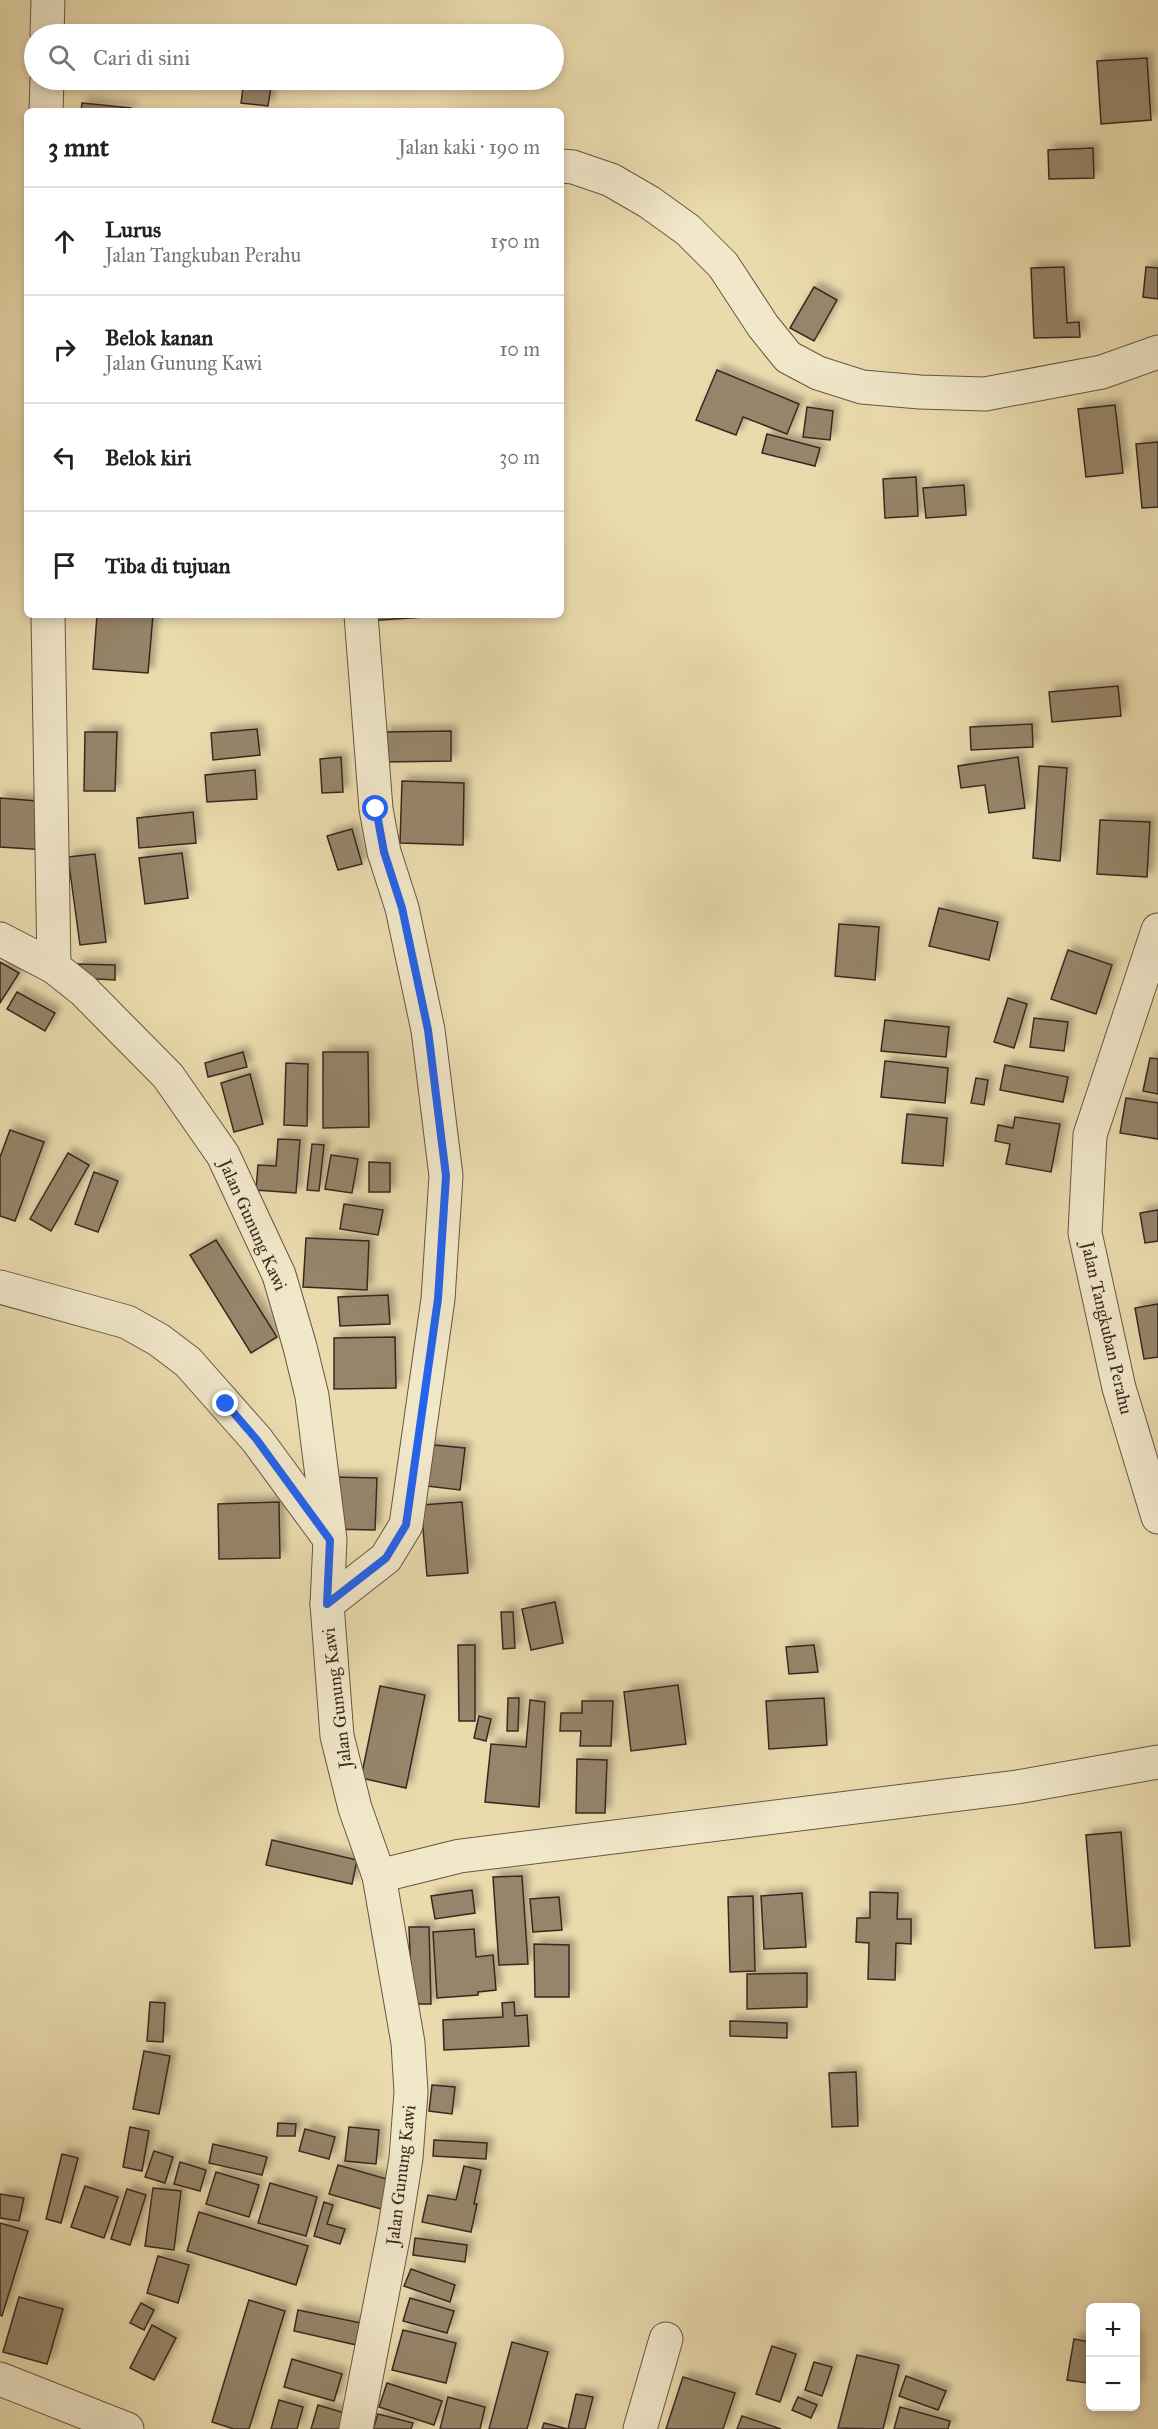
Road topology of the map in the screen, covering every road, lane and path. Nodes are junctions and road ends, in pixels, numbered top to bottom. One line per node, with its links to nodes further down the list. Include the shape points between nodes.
1 (48, 0): 2 (street)
2 (47, 24)
3 (47, 90): 4 (street)
4 (46, 108)
5 (564, 166): 6 (street, via 611,180 688,230 723,265 788,357 818,373 862,387 985,394 1102,372)
6 (1158, 352)
7 (48, 618): 11 (street)
8 (361, 618): 15 (street, via 376,809 428,1030 446,1176 438,1299 406,1525 386,1558)
9 (1158, 930): 13 (street, Jalan Tangkuban Perahu, via 1090,1135 1085,1233 1119,1388)
10 (0, 939): 11 (street, Jalan Gunung Kawi)
11 (54, 967): 14 (street, Jalan Gunung Kawi, via 83,990 168,1076 223,1155 279,1275 300,1347 312,1396)
12 (0, 1287): 14 (street, via 127,1322 188,1362 257,1440)
13 (1158, 1517)
14 (330, 1540): 15 (street, Jalan Gunung Kawi)
15 (327, 1604): 17 (street, Jalan Gunung Kawi, via 339,1745 355,1808)
16 (1158, 1762): 17 (street, via 1017,1787 459,1856)
17 (379, 1876): 21 (street, Jalan Gunung Kawi, via 408,2043 411,2092 394,2233)
18 (666, 2339): 22 (street)
19 (0, 2379): 20 (street)
20 (127, 2429)
21 (356, 2429)
22 (640, 2429)

